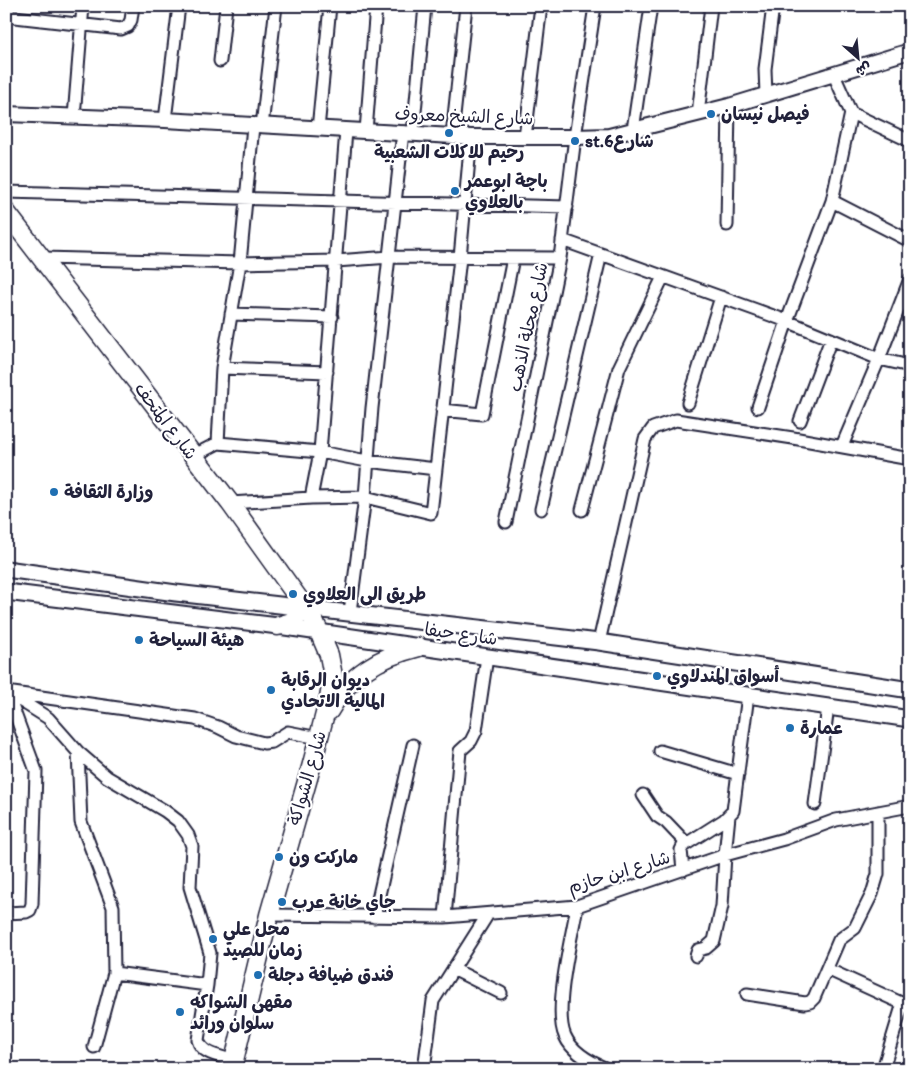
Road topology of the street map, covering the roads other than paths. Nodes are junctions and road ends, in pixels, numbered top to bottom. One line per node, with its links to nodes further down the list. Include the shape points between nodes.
1 (83, 6): 17 (street)
2 (132, 6): 17 (street, via 131,20 121,29)
3 (178, 6): 27 (street)
4 (226, 6): 19 (street)
5 (276, 6): 28 (street)
6 (330, 6): 29 (street)
7 (376, 6): 32 (street)
8 (425, 6): 33 (street)
9 (466, 6): 34 (street)
10 (541, 6): 36 (street)
11 (595, 6): 37 (street, شارع محلة الذهب)
12 (651, 6): 30 (street)
13 (711, 6): 25 (street)
14 (773, 6): 21 (street, via 765,69)
15 (29, 12): 16 (street); 17 (street)
16 (6, 16)
17 (81, 24): 26 (street)
18 (910, 51): 20 (street, شارع الشيخ معروف)
19 (220, 61)
20 (834, 75): 21 (street, شارع الشيخ معروف); 23 (street)
21 (766, 95): 22 (street, شارع الشيخ معروف)
22 (729, 106): 25 (street, شارع الشيخ معروف); 47 (street)
23 (851, 113): 38 (street); 41 (street)
24 (6, 114): 26 (street, شارع الشيخ معروف)
25 (698, 114): 30 (street, شارع الشيخ معروف)
26 (74, 117): 27 (street, شارع الشيخ معروف)
27 (165, 120): 28 (street, شارع الشيخ معروف)
28 (258, 126): 29 (street, شارع الشيخ معروف); 40 (street)
29 (318, 129): 31 (street, شارع الشيخ معروف)
30 (634, 130): 37 (street, شارع الشيخ معروف, via 609,136)
31 (346, 131): 32 (street, شارع الشيخ معروف); 42 (street)
32 (366, 131): 33 (street, شارع الشيخ معروف)
33 (408, 133): 34 (street, شارع الشيخ معروف); 43 (street)
34 (452, 135): 35 (street, شارع الشيخ معروف)
35 (471, 137): 36 (street, شارع الشيخ معروف); 44 (street)
36 (525, 137): 37 (street, شارع الشيخ معروف)
37 (575, 137): 45 (street, شارع محلة الذهب)
38 (910, 141)
39 (6, 192): 40 (street)
40 (245, 199): 42 (street); 57 (street)
41 (832, 201): 49 (street); 63 (street)
42 (341, 202): 43 (street); 56 (street)
43 (396, 202): 44 (street); 51 (street)
44 (465, 205): 45 (street); 53 (street)
45 (567, 207): 48 (street, شارع محلة الذهب)
46 (6, 212): 52 (main road, شارع المتحف)
47 (727, 226)
48 (562, 240): 50 (street); 55 (street, شارع محلة الذهب)
49 (910, 241)
50 (601, 254): 58 (street); 83 (street)
51 (390, 257): 53 (street); 56 (street); 78 (street)
52 (43, 258): 57 (street); 76 (main road, شارع المتحف)
53 (460, 258): 54 (street); 71 (street)
54 (513, 258): 55 (street); 71 (street, via 482,414)
55 (560, 258): 85 (street, شارع محلة الذهب)
56 (336, 261): 57 (street); 62 (street)
57 (240, 263): 61 (street)
58 (663, 277): 60 (street); 84 (street, via 619,368)
59 (910, 278): 65 (street)
60 (721, 297): 63 (street); 69 (street)
61 (231, 314): 62 (street); 67 (street)
62 (332, 316): 68 (street)
63 (786, 321): 64 (street); 70 (street)
64 (831, 339): 65 (street); 72 (street)
65 (879, 359): 66 (street); 74 (street)
66 (910, 366)
67 (222, 368): 68 (street); 73 (street)
68 (327, 372): 75 (street)
69 (688, 403)
70 (758, 408)
71 (442, 410): 79 (street)
72 (800, 421)
73 (218, 443): 75 (street); 76 (street)
74 (842, 446): 77 (street); 93 (street, via 676,420 653,428 645,439)
75 (320, 452): 78 (street); 81 (street)
76 (193, 456): 82 (main road, شارع المتحف)
77 (910, 459)
78 (367, 461): 79 (street); 80 (street)
79 (436, 469): 80 (street, via 431,513)
80 (365, 497): 81 (street); 90 (street)
81 (311, 498): 82 (street)
82 (230, 503): 88 (main road, شارع المتحف)
83 (542, 509)
84 (582, 510)
85 (506, 522)
86 (6, 568): 88 (main road, شارع حيفا)
87 (7, 591): 91 (main road, شارع حيفا)
88 (306, 608): 89 (main road, شارع حيفا); 91 (main road, via 292,622); 92 (main road, شارع المتحف)
89 (334, 611): 90 (main road, شارع حيفا); 92 (main road, via 327,620)
90 (350, 612): 93 (main road, شارع حيفا)
91 (278, 626): 92 (main road, شارع حيفا)
92 (327, 634): 94 (main road, شارع حيفا); 101 (main road, شارع الشواكة, via 333,676)
93 (599, 642): 96 (main road, شارع حيفا)
94 (420, 647): 95 (main road, شارع حيفا); 101 (main road, via 395,653 352,681 335,700)
95 (487, 657): 98 (main road, شارع حيفا); 119 (street, via 476,731 460,751)
96 (910, 690)
97 (7, 692): 101 (street, via 195,719 236,736 264,743 288,732); 104 (street, via 48,718); 115 (street, via 36,771 32,904 26,912)
98 (748, 695): 99 (main road, شارع حيفا); 105 (street)
99 (828, 707): 100 (main road, شارع حيفا); 107 (street)
100 (910, 719)
101 (321, 730): 117 (main road, شارع الشواكة)
102 (413, 744): 118 (street)
103 (660, 751): 105 (street)
104 (78, 752): 123 (street, via 81,822 113,907); 124 (street, via 107,777 165,811 188,835 192,846 190,887 210,953)
105 (738, 774): 110 (street, via 733,811)
106 (643, 794): 111 (street, via 657,816)
107 (815, 804)
108 (910, 806): 109 (street, شارع ابن حازم)
109 (878, 812): 112 (street, شارع ابن حازم, via 836,820 784,839); 122 (street, via 876,884 854,928 839,940)
110 (729, 816): 111 (street); 112 (street)
111 (686, 843): 113 (street, via 681,850)
112 (724, 855): 113 (street, شارع ابن حازم); 120 (street, via 722,906 714,941 698,950)
113 (683, 870): 114 (street, شارع ابن حازم)
114 (577, 906): 116 (street, شارع ابن حازم); 130 (street, via 562,996 562,1026 573,1048)
115 (6, 913)
116 (488, 914): 119 (street, شارع ابن حازم); 121 (street)
117 (269, 915): 118 (street, شارع ابن حازم); 129 (main road, شارع الشواكة)
118 (374, 917): 119 (street, شارع ابن حازم)
119 (445, 917)
120 (696, 956)
121 (453, 969): 125 (street); 132 (street, via 433,1001)
122 (827, 969): 126 (street, via 810,1002); 127 (street)
123 (114, 973): 124 (street); 128 (street)
124 (207, 985): 129 (street, via 198,1033 200,1047)
125 (501, 993)
126 (747, 994)
127 (906, 1005): 131 (street)
128 (94, 1047)
129 (237, 1066)
130 (602, 1068)
131 (883, 1068)
132 (424, 1069)

